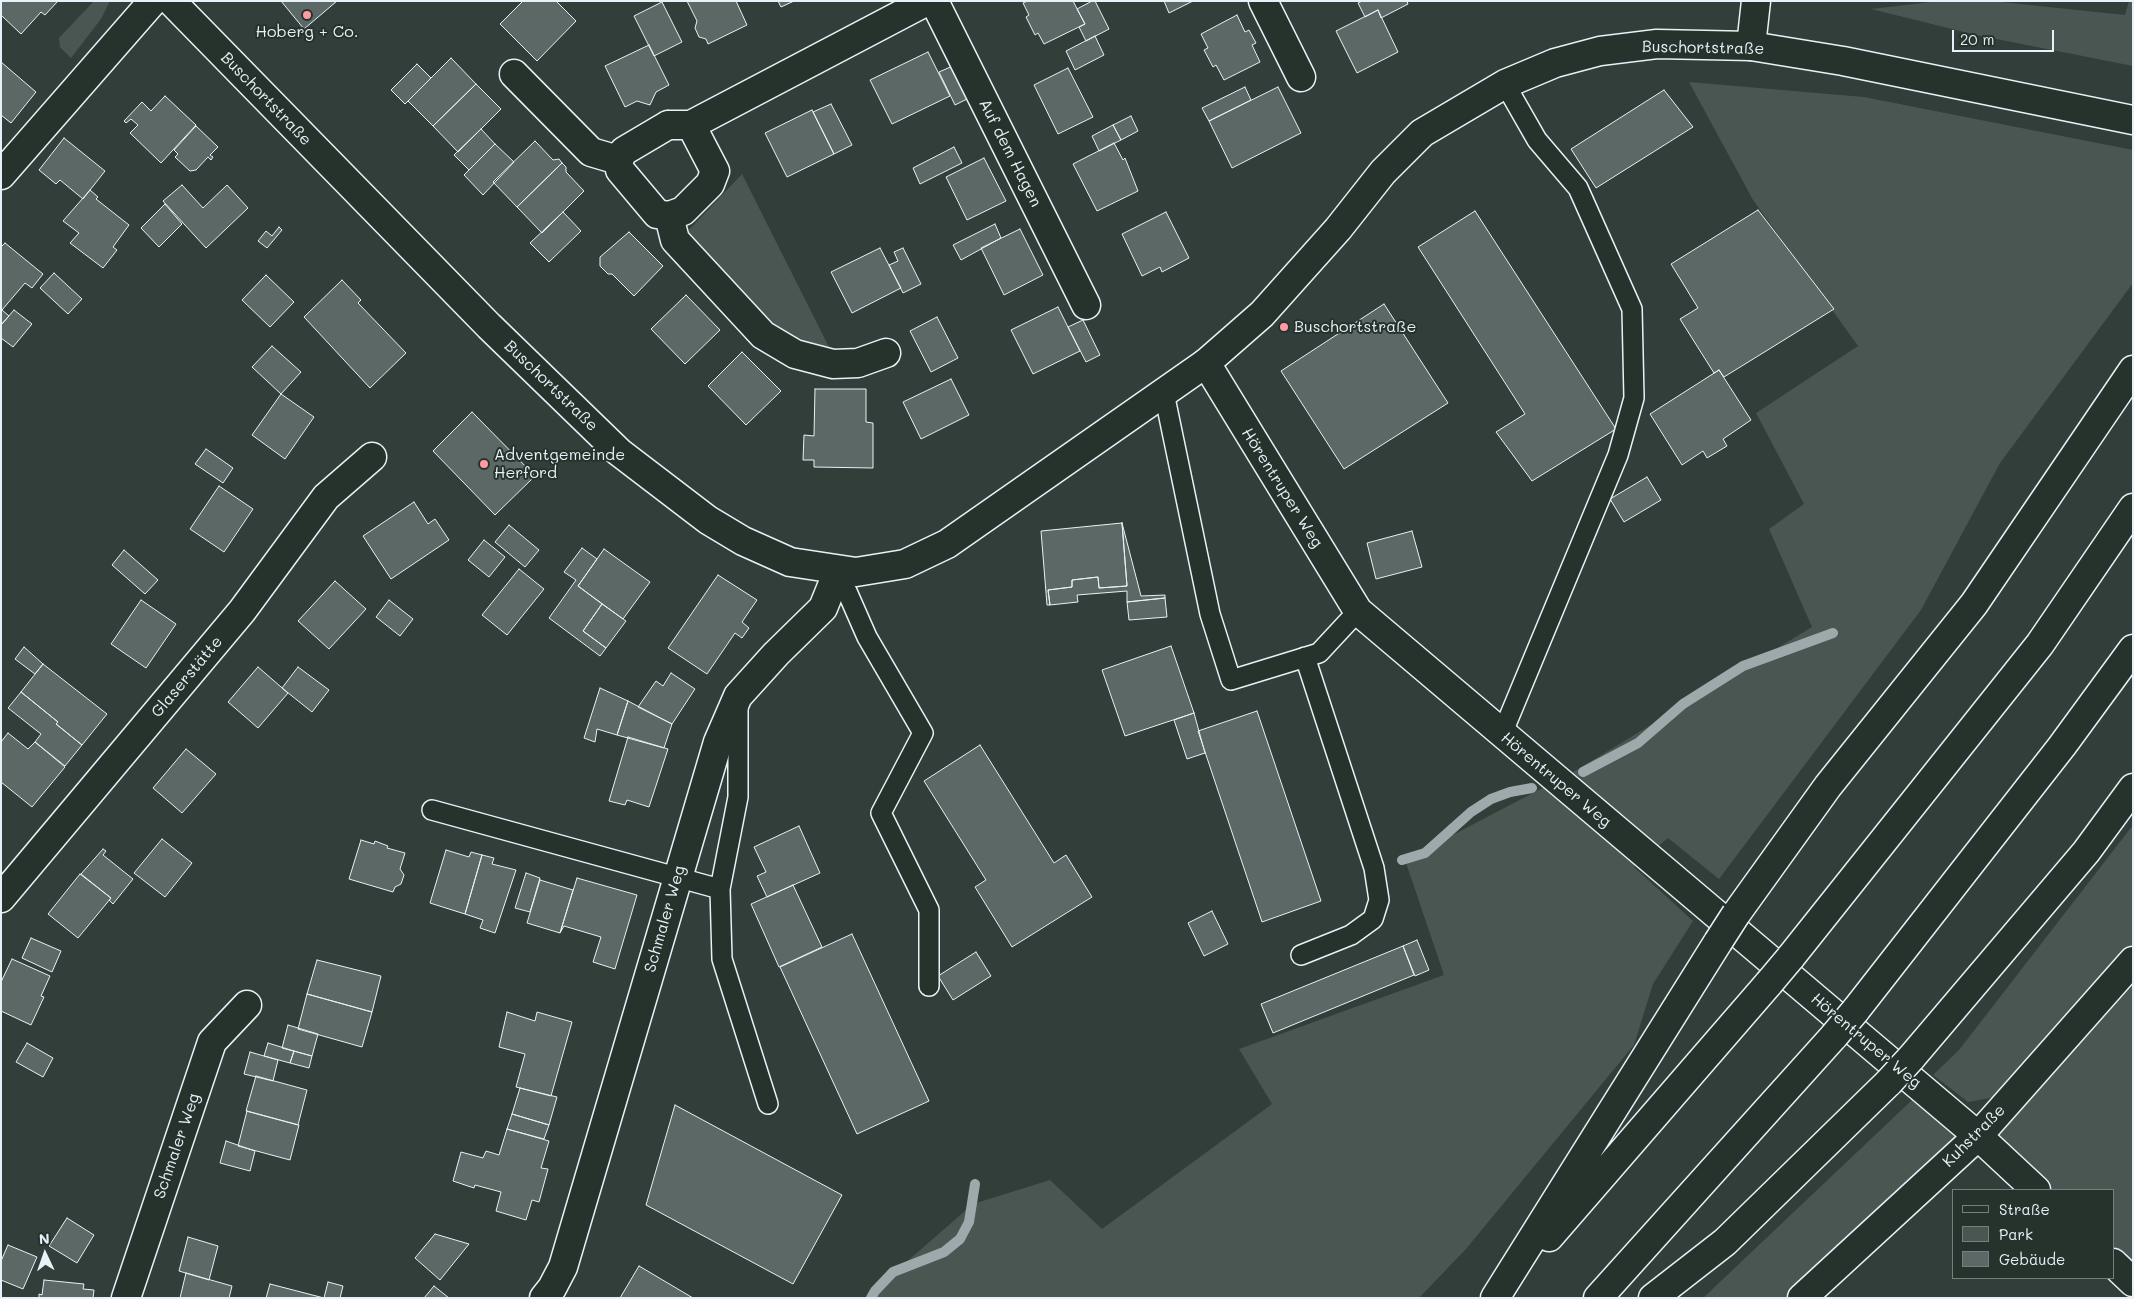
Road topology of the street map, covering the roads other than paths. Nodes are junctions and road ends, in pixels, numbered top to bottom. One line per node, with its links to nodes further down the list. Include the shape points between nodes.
1 (152, 1): 14 (main road)
2 (171, 1): 23 (main road, Buschortstraße, via 482,319 620,452 708,520 743,541 790,562)
3 (927, 1): 12 (main road)
4 (934, 1): 16 (main road, Auf dem Hagen)
5 (1263, 1): 9 (main road)
6 (1756, 1): 7 (main road)
7 (1751, 46): 10 (main road, Buschortstraße, via 1657,44 1600,51 1555,63); 11 (main road, Buschortstraße, via 1843,61)
8 (514, 74): 13 (main road, via 591,152)
9 (1301, 77)
10 (1505, 84): 18 (main road, Buschortstraße, via 1422,133 1383,172 1338,229 1262,314); 28 (lane, via 1538,140 1578,188 1632,309 1634,398 1618,455)
11 (2133, 120)
12 (690, 125): 13 (main road, via 668,125 624,152); 15 (main road, via 715,171 710,184 683,211)
13 (618, 160): 15 (main road, via 620,170 656,214)
14 (1, 175)
15 (669, 216): 17 (main road, via 676,240 763,335 795,354 833,364 858,364)
16 (1086, 305)
17 (886, 354)
18 (1206, 363): 20 (main road, Buschortstraße); 24 (main road, Hörentruper Weg)
19 (2133, 370): 45 (main road, bridge, via 1974,604 1828,786 1736,914)
20 (1164, 393): 23 (main road, Buschortstraße, via 947,544 906,564 856,572); 26 (lane, via 1210,614 1231,680)
21 (372, 457): 33 (main road, Glaserstätte, via 326,497 242,612)
22 (2133, 508): 45 (main road, bridge, via 2040,644 1790,958)
23 (838, 570): 27 (main road, Schmaler Weg, via 823,608); 36 (lane, via 868,637 924,733 881,813 928,910)
24 (1358, 611): 26 (lane, via 1319,653); 28 (main road, Hörentruper Weg)
25 (2133, 649): 46 (main road, bridge, via 2062,746 1855,1011)
26 (1306, 657): 34 (lane, via 1374,868 1379,900 1373,918 1351,935)
27 (738, 696): 31 (main road, Schmaler Weg, via 718,742); 32 (lane, via 738,797)
28 (1502, 734): 39 (main road, Hörentruper Weg)
29 (2133, 788): 47 (main road, bridge, via 2086,852 1889,1082 1725,1242)
30 (432, 810): 31 (lane)
31 (677, 879): 32 (lane); 44 (main road, Schmaler Weg, via 563,1267)
32 (720, 889): 38 (lane, via 722,959)
33 (1, 898)
34 (1301, 955)
35 (2133, 961): 39 (main road, Kuhstraße)
36 (929, 986)
37 (247, 1005): 43 (main road, Schmaler Weg, via 212,1042)
38 (768, 1104)
39 (1978, 1136): 40 (main road, Hörentruper Weg); 48 (main road, Kuhstraße)
40 (2035, 1189)
41 (2114, 1264): 42 (main road)
42 (2133, 1282)
43 (126, 1298)
44 (544, 1298)
45 (1495, 1298)
46 (1598, 1298)
47 (1653, 1298)
48 (1802, 1298)

